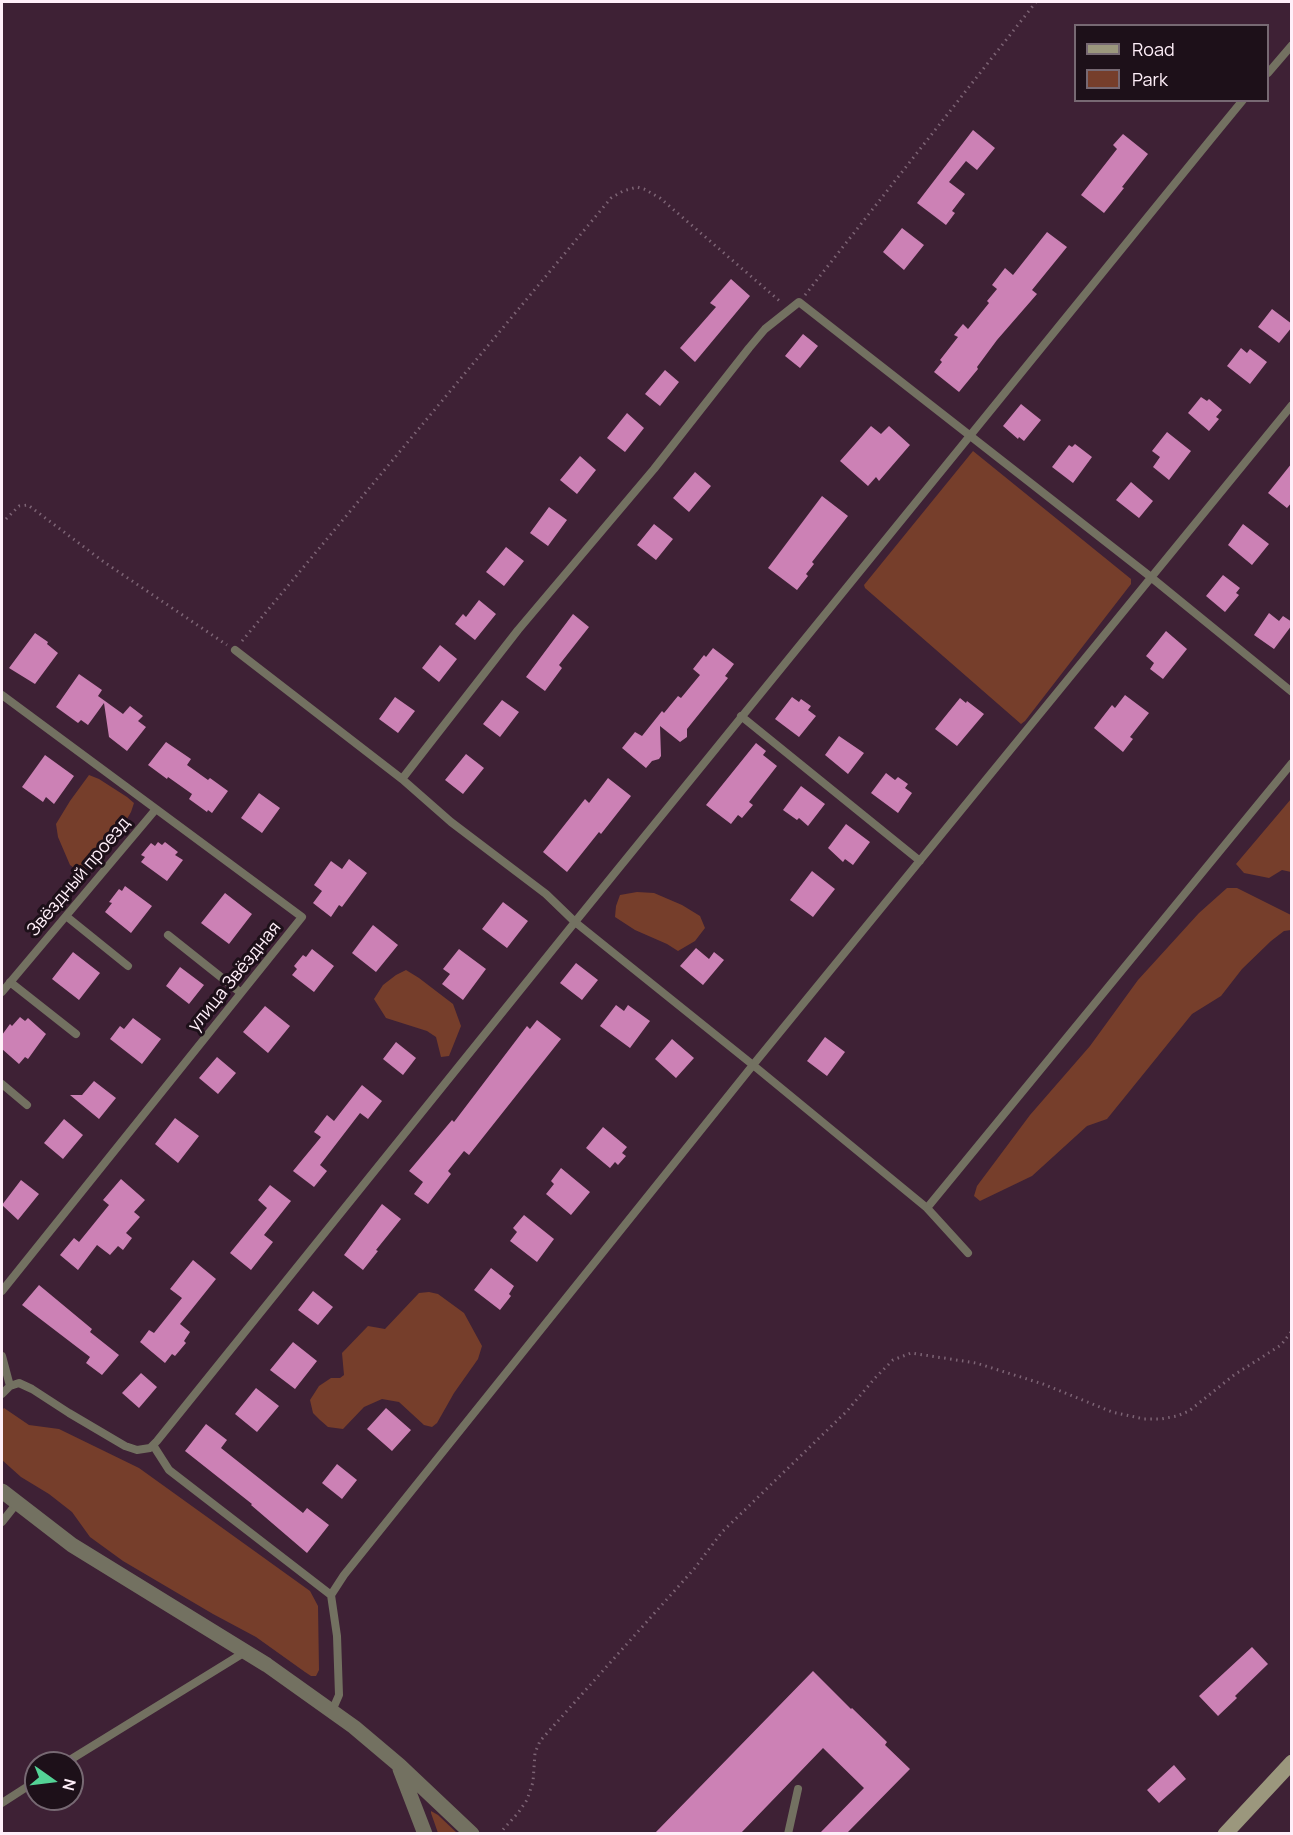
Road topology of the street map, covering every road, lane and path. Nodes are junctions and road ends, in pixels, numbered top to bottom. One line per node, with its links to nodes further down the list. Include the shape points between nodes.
1 (1036, 2): 5 (path)
2 (1292, 45): 3 (lane)
3 (1269, 71)
4 (1242, 102): 8 (lane)
5 (799, 302): 6 (lane); 8 (lane)
6 (790, 310): 11 (path, via 660,198 644,189 623,191 604,207); 16 (lane, via 765,329 749,348 654,469 518,630)
7 (1292, 405): 10 (lane)
8 (970, 435): 10 (lane); 14 (lane)
9 (6, 519): 11 (path, via 19,506 28,505 104,562)
10 (1151, 578): 12 (lane); 18 (lane)
11 (235, 650): 16 (lane)
12 (1292, 692)
13 (2, 695): 17 (lane, улица Звёздная)
14 (741, 716): 18 (lane); 20 (lane)
15 (1292, 763): 30 (lane)
16 (402, 779): 20 (lane, via 451,822 546,894)
17 (156, 809): 19 (lane, Звёздный проезд); 25 (lane, улица Звёздная, via 302,917)
18 (920, 861): 27 (lane)
19 (66, 916): 22 (lane); 23 (lane, Звёздный проезд)
20 (574, 922): 27 (lane); 37 (lane)
21 (168, 935): 25 (lane)
22 (128, 966)
23 (10, 982): 24 (lane, Звёздный проезд); 26 (lane)
24 (2, 992)
25 (241, 993): 32 (lane, улица Звёздная)
26 (76, 1034)
27 (753, 1065): 30 (lane); 41 (lane)
28 (2, 1084): 29 (lane)
29 (27, 1105)
30 (927, 1208): 31 (lane)
31 (968, 1253)
32 (2, 1291)
33 (1292, 1331): 52 (path, via 1281,1346 1234,1375 1189,1411 1161,1419 1112,1412 976,1363 911,1353 893,1360 847,1411 722,1532 694,1569 544,1736 535,1753 527,1800)
34 (2, 1356): 35 (lane)
35 (10, 1386): 36 (lane); 37 (lane, via 19,1383 32,1389 125,1446 137,1450)
36 (2, 1394)
37 (153, 1445): 41 (lane, via 169,1470)
38 (2, 1491): 39 (street)
39 (17, 1503): 40 (lane); 42 (street, via 72,1545)
40 (2, 1522)
41 (331, 1595): 43 (lane, via 339,1695)
42 (245, 1652): 43 (street); 44 (lane)
43 (332, 1711): 46 (street)
44 (84, 1751)
45 (1292, 1762): 54 (main road)
46 (399, 1765): 50 (street); 51 (street)
47 (24, 1789): 49 (lane)
48 (798, 1789): 53 (lane)
49 (2, 1803)
50 (425, 1833)
51 (472, 1833)
52 (499, 1833)
53 (788, 1833)
54 (1226, 1833)

